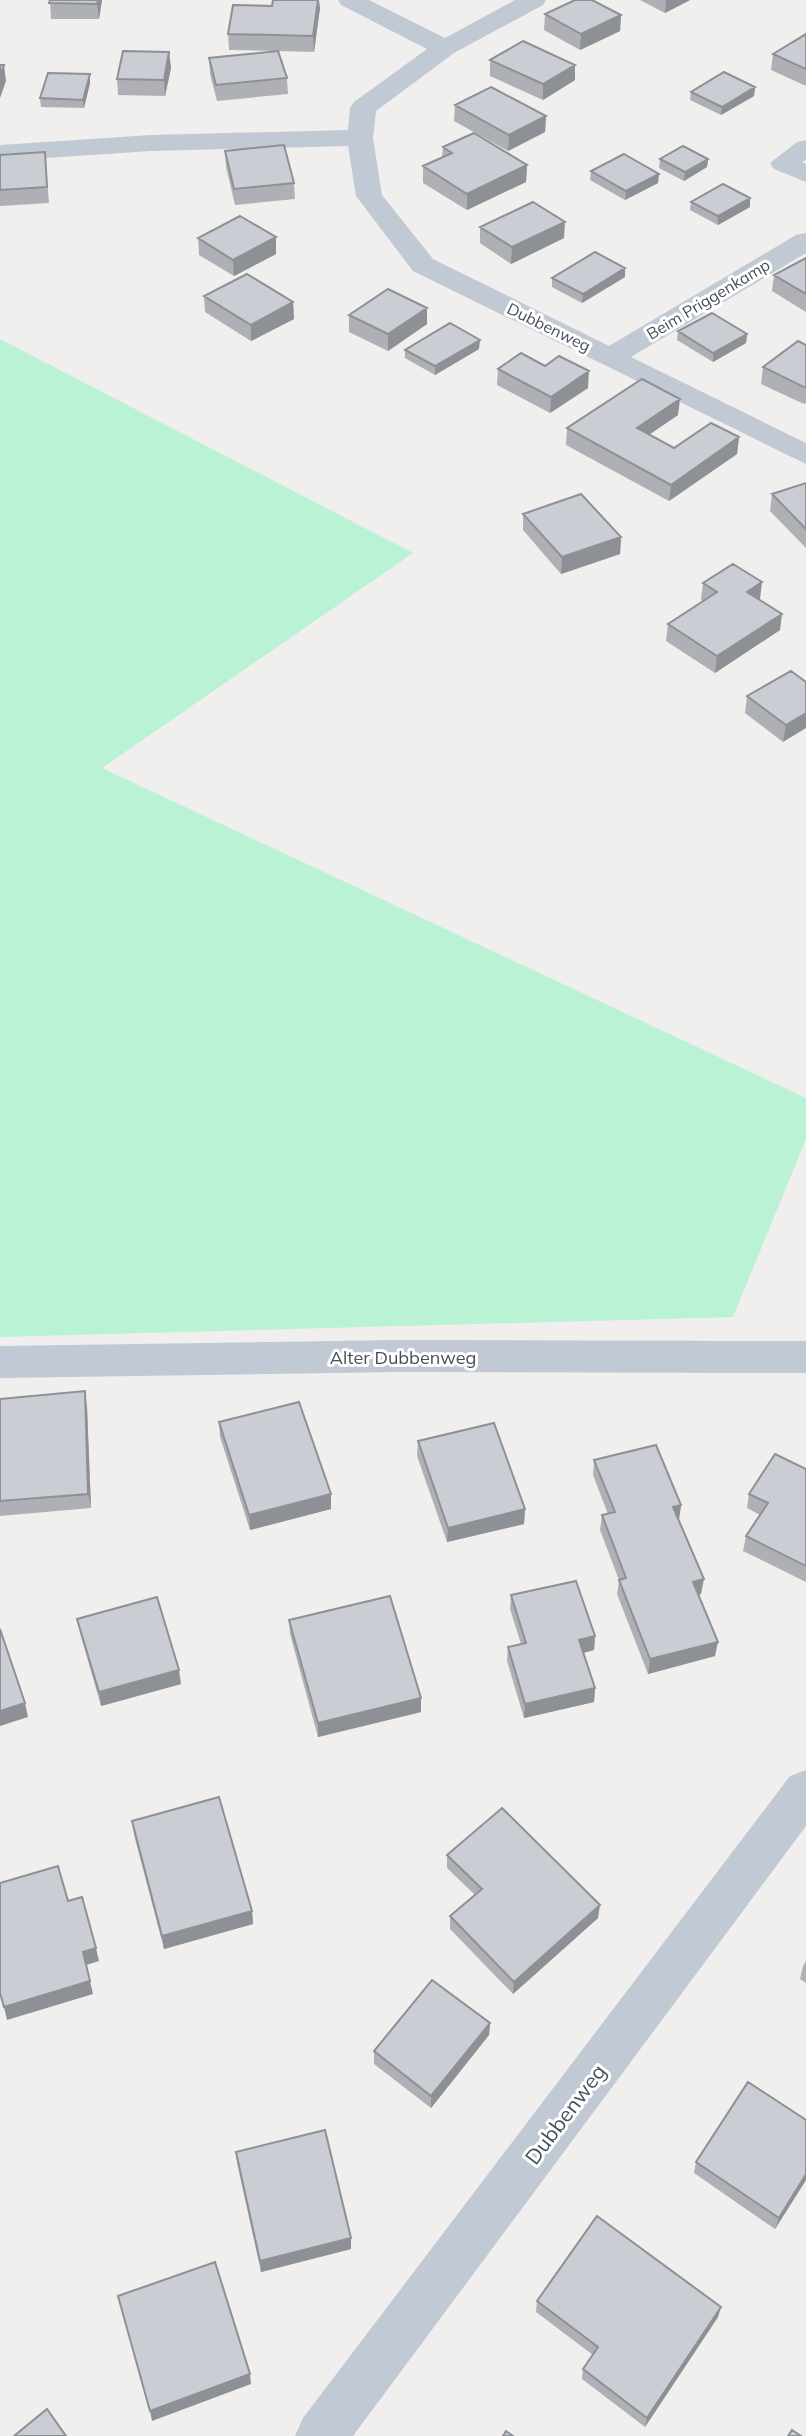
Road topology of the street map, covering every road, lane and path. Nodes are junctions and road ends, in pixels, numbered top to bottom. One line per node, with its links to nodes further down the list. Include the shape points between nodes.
1 (350, 0): 3 (street)
2 (534, 0): 3 (street, Dubbenweg)
3 (445, 48): 4 (street, Dubbenweg, via 363,108)
4 (360, 138): 6 (street, via 151,143); 9 (street, Dubbenweg, via 369,196 423,265)
5 (806, 148): 7 (street, via 783,163)
6 (0, 153)
7 (806, 174)
8 (806, 241): 9 (street, Beim Priggenkamp)
9 (611, 357): 10 (street, Dubbenweg)
10 (806, 455)
11 (806, 1357): 12 (street, Alter Dubbenweg, via 397,1356)
12 (0, 1362)
13 (806, 1790): 14 (street, Dubbenweg)
14 (321, 2436)

